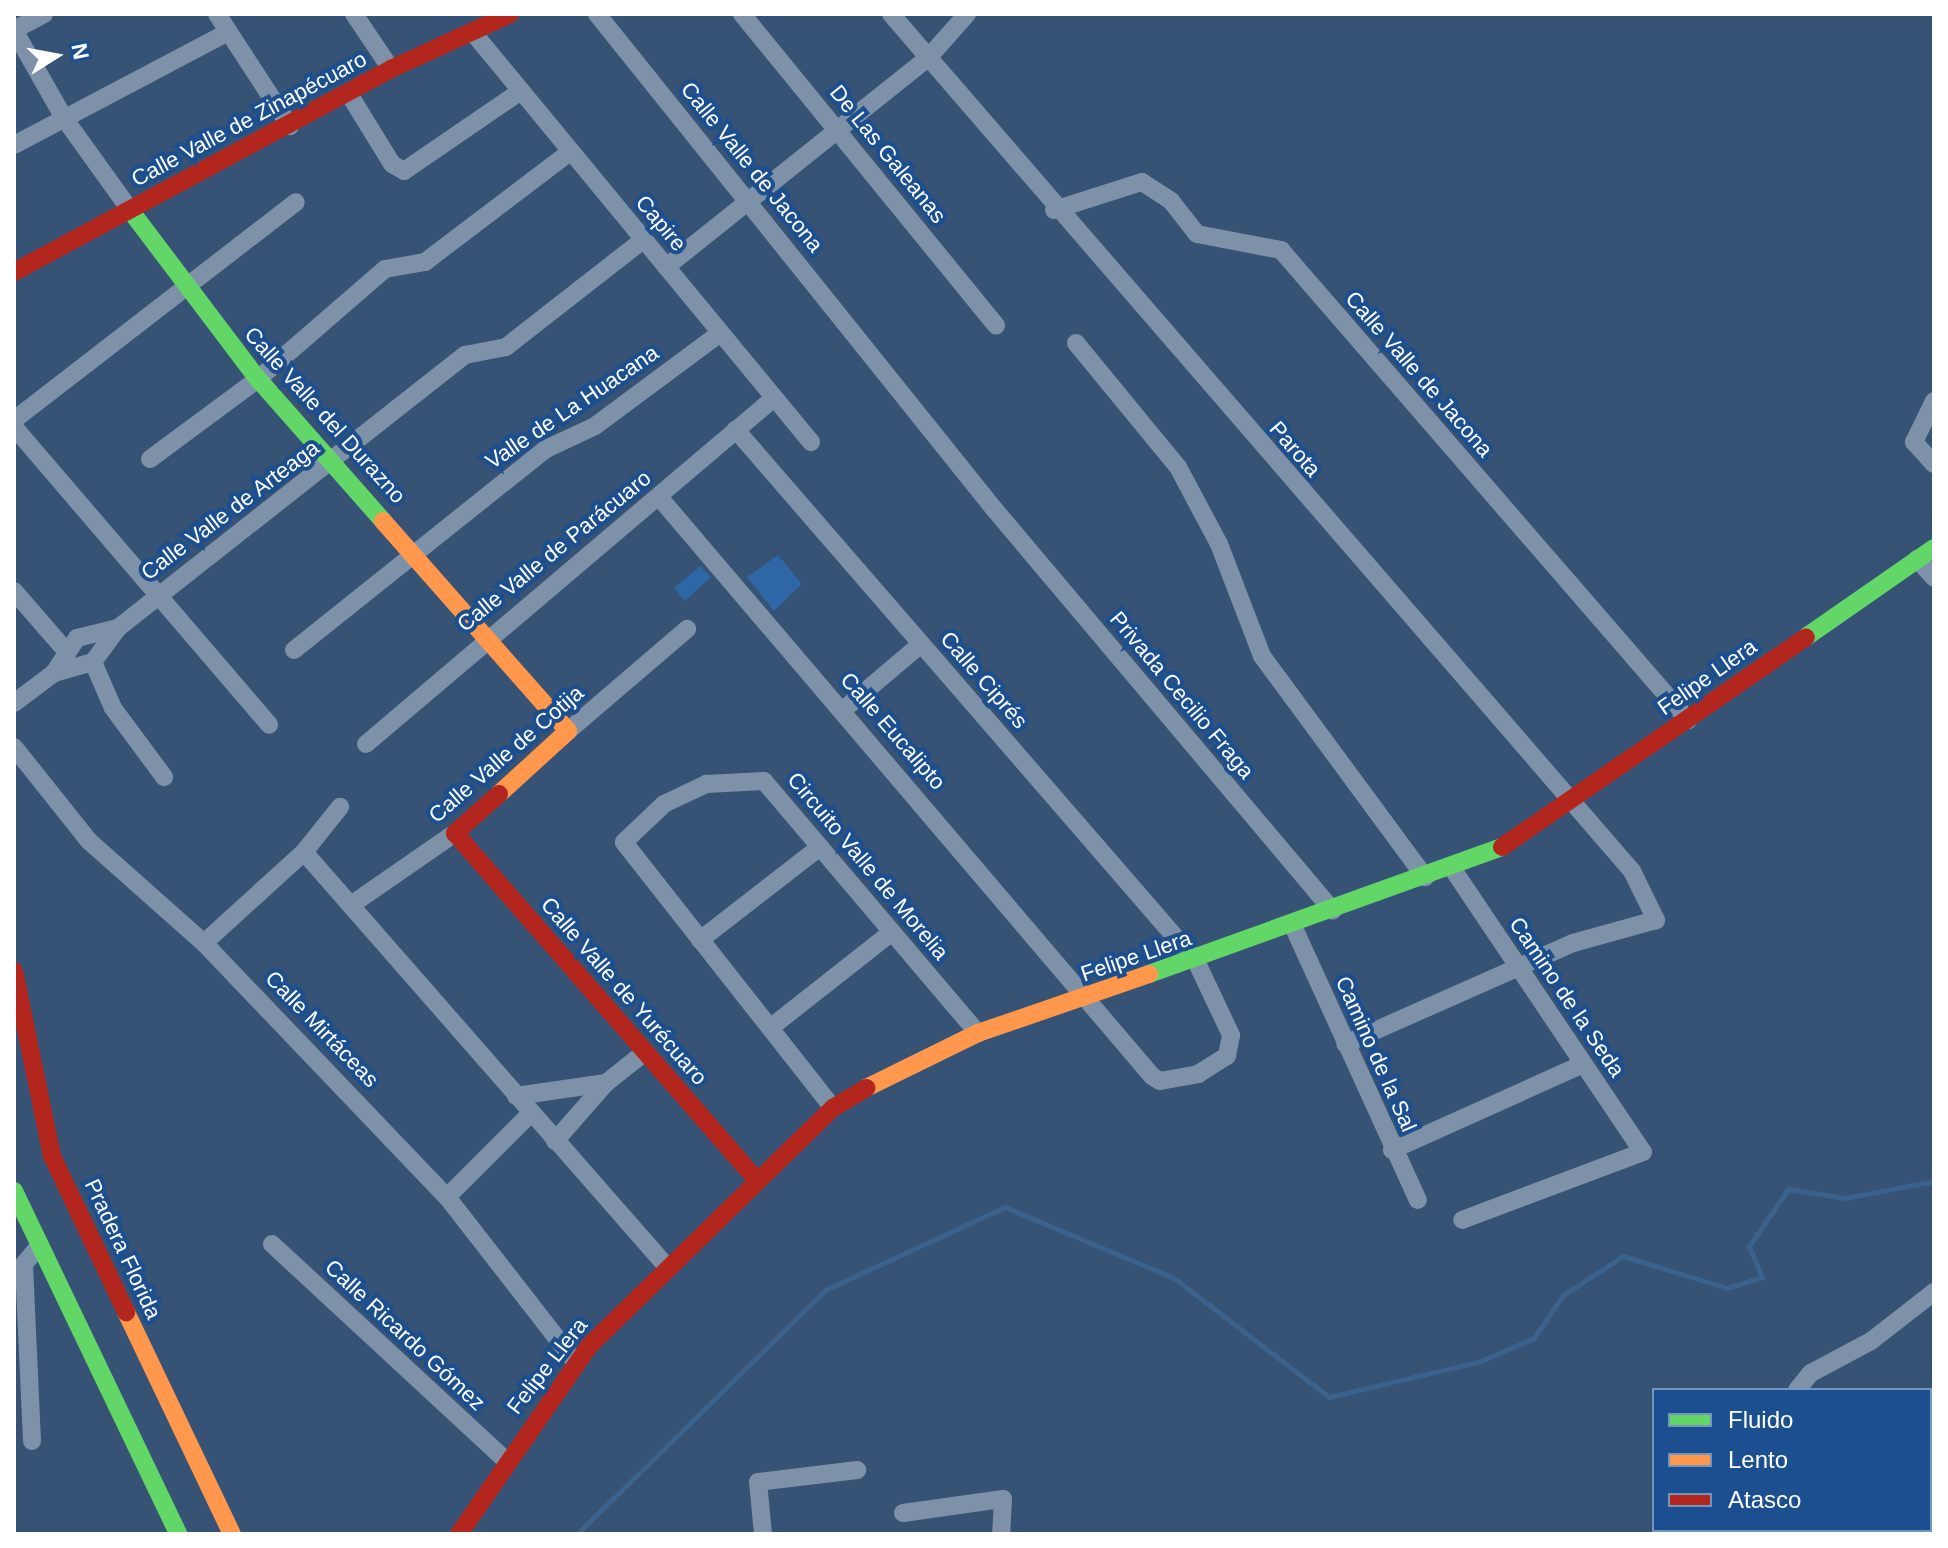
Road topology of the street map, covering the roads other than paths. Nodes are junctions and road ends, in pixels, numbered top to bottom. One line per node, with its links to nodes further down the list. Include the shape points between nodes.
1 (44, 14): 9 (street)
2 (217, 14): 10 (street)
3 (354, 14): 13 (street)
4 (510, 14): 11 (street, Calle Valle de Zinapécuaro)
5 (597, 14): 21 (street, Calle Valle de Jacona)
6 (742, 14): 18 (street, De Las Galeanas)
7 (891, 14): 12 (street, Parota)
8 (967, 14): 12 (street)
9 (14, 30): 16 (street, Calle Valle del Durazno)
10 (228, 32): 16 (street); 17 (street)
11 (475, 35): 13 (street, Calle Valle de Zinapécuaro); 14 (street, Capire)
12 (928, 58): 18 (street); 24 (street, Parota)
13 (391, 69): 15 (street, Calle Valle de Zinapécuaro)
14 (521, 91): 15 (street, via 404,171 392,164); 20 (street, Capire)
15 (349, 94): 17 (street, Calle Valle de Zinapécuaro)
16 (64, 118): 19 (street); 23 (street, Calle Valle del Durazno)
17 (290, 126): 23 (street, Calle Valle de Zinapécuaro)
18 (837, 130): 21 (street); 29 (street, De Las Galeanas)
19 (14, 145)
20 (571, 151): 25 (street, Capire); 32 (street, via 425,262 385,269)
21 (745, 198): 26 (street); 43 (street, Calle Valle de Jacona)
22 (296, 202): 28 (street)
23 (130, 210): 27 (street, Calle Valle de Zinapécuaro); 28 (street, Calle Valle del Durazno)
24 (1054, 210): 60 (street, Calle Valle de Jacona, via 1142,182 1171,201 1197,234 1281,250); 66 (street, Parota)
25 (644, 239): 26 (street, Capire); 40 (street, Calle Valle de Arteaga, via 506,347 465,355)
26 (666, 267): 30 (street, Capire)
27 (14, 272)
28 (183, 286): 32 (street, Calle Valle del Durazno); 35 (street)
29 (996, 325)
30 (720, 333): 33 (street, Capire); 45 (street, Valle de La Huacana, via 595,426 546,449)
31 (1076, 343): 72 (street, via 1178,467 1219,544 1262,656)
32 (258, 379): 39 (street); 40 (street, Calle Valle del Durazno)
33 (774, 398): 37 (street, Calle Valle de Parácuaro); 38 (street, Capire)
34 (1934, 401): 41 (street, via 1914,442)
35 (14, 420)
36 (14, 427): 49 (street)
37 (736, 430): 42 (street, Calle Valle de Parácuaro); 53 (street, Calle Ciprés)
38 (811, 442)
39 (150, 459)
40 (334, 461): 45 (street, Calle Valle del Durazno); 49 (street, Calle Valle de Arteaga)
41 (1934, 464)
42 (659, 497): 52 (street, Calle Valle de Parácuaro); 59 (street, Calle Eucalipto)
43 (995, 510): 74 (street, Privada Cecilio Fraga)
44 (1934, 548): 46 (street, Felipe Llera)
45 (415, 552): 52 (street, Calle Valle del Durazno); 54 (street, Valle de La Huacana)
46 (1917, 559): 47 (street); 60 (street, Felipe Llera)
47 (1934, 578)
48 (14, 591): 55 (street)
49 (156, 597): 50 (street, Calle Valle de Arteaga); 61 (street)
50 (118, 628): 55 (street, Calle Valle de Arteaga, via 96,629); 56 (street, Calle Valle de Arteaga)
51 (687, 629): 62 (street, Calle Valle de Cotija)
52 (487, 636): 62 (street, Calle Valle del Durazno); 63 (street, Calle Valle de Parácuaro)
53 (921, 644): 59 (street); 79 (street, Calle Ciprés)
54 (294, 650)
55 (66, 651): 57 (street, Calle Valle de Arteaga)
56 (93, 662): 57 (street, Calle Valle de Arteaga); 65 (street, via 113,708)
57 (54, 673): 58 (street, Calle Valle de Arteaga)
58 (14, 703)
59 (843, 710): 82 (street, Calle Eucalipto)
60 (1688, 720): 66 (street, Felipe Llera)
61 (269, 725)
62 (568, 731): 68 (street, Calle Valle de Cotija)
63 (366, 744)
64 (14, 747): 78 (street, Calle Mirtáceas, via 89,841)
65 (164, 777)
66 (1573, 802): 71 (street, Felipe Llera, via 1490,855); 81 (street, Parota, via 1632,871 1656,920 1573,943)
67 (340, 807): 70 (street)
68 (455, 833): 73 (street, Calle Valle de Cotija); 86 (street, Calle Valle de Yurécuaro)
69 (820, 847): 76 (street, Circuito Valle de Morelia); 77 (street); 77 (street, Circuito Valle de Morelia, via 764,781 706,784 664,804 624,842)
70 (304, 852): 73 (street); 78 (street)
71 (1452, 868): 72 (street, Felipe Llera); 81 (street, Camino de la Seda)
72 (1425, 877): 74 (street, Felipe Llera)
73 (351, 905): 89 (street)
74 (1333, 911): 75 (street, Felipe Llera)
75 (1293, 926): 79 (street, Felipe Llera); 85 (street, Camino de la Sal)
76 (892, 932): 83 (street); 84 (street, Circuito Valle de Morelia)
77 (700, 940): 83 (street, Circuito Valle de Morelia)
78 (204, 943): 96 (street, Calle Mirtáceas)
79 (1196, 961): 82 (street, Felipe Llera); 82 (street, Calle Ciprés, via 1233,1048 1198,1074 1160,1081 1152,1076)
80 (14, 971): 111 (street, Pradera Florida, via 52,1156)
81 (1521, 971): 85 (street); 87 (street, Camino de la Seda)
82 (1090, 997): 84 (street, Felipe Llera)
83 (770, 1028): 90 (street, Circuito Valle de Morelia)
84 (978, 1033): 90 (street, Felipe Llera, via 912,1061)
85 (1345, 1044): 93 (street, Camino de la Sal)
86 (645, 1052): 88 (street); 94 (street, Calle Valle de Yurécuaro)
87 (1583, 1064): 93 (street); 98 (street, Camino de la Seda, via 1643,1152)
88 (606, 1083): 89 (street); 92 (street)
89 (516, 1096): 91 (street)
90 (833, 1108): 94 (street, Felipe Llera)
91 (531, 1113): 92 (street); 96 (street)
92 (555, 1141): 101 (street)
93 (1392, 1150): 97 (street, Camino de la Sal)
94 (757, 1181): 101 (street, Felipe Llera)
95 (14, 1191): 100 (street)
96 (447, 1197): 103 (street, Calle Mirtáceas)
97 (1418, 1200)
98 (1462, 1220)
99 (272, 1244): 106 (street, Calle Ricardo Gómez)
100 (40, 1245): 105 (street, via 24,1264); 110 (street)
101 (668, 1268): 103 (street, Felipe Llera)
102 (1934, 1292): 104 (street, via 1871,1341 1811,1373)
103 (576, 1363): 106 (street, Felipe Llera)
104 (1799, 1388)
105 (32, 1441)
106 (506, 1461): 109 (street, Felipe Llera)
107 (857, 1470): 113 (street, via 758,1482)
108 (903, 1513): 114 (street, via 1003,1499)
109 (472, 1526): 112 (street, Felipe Llera)
110 (178, 1534)
111 (232, 1534)
112 (459, 1534)
113 (763, 1534)
114 (1001, 1534)

